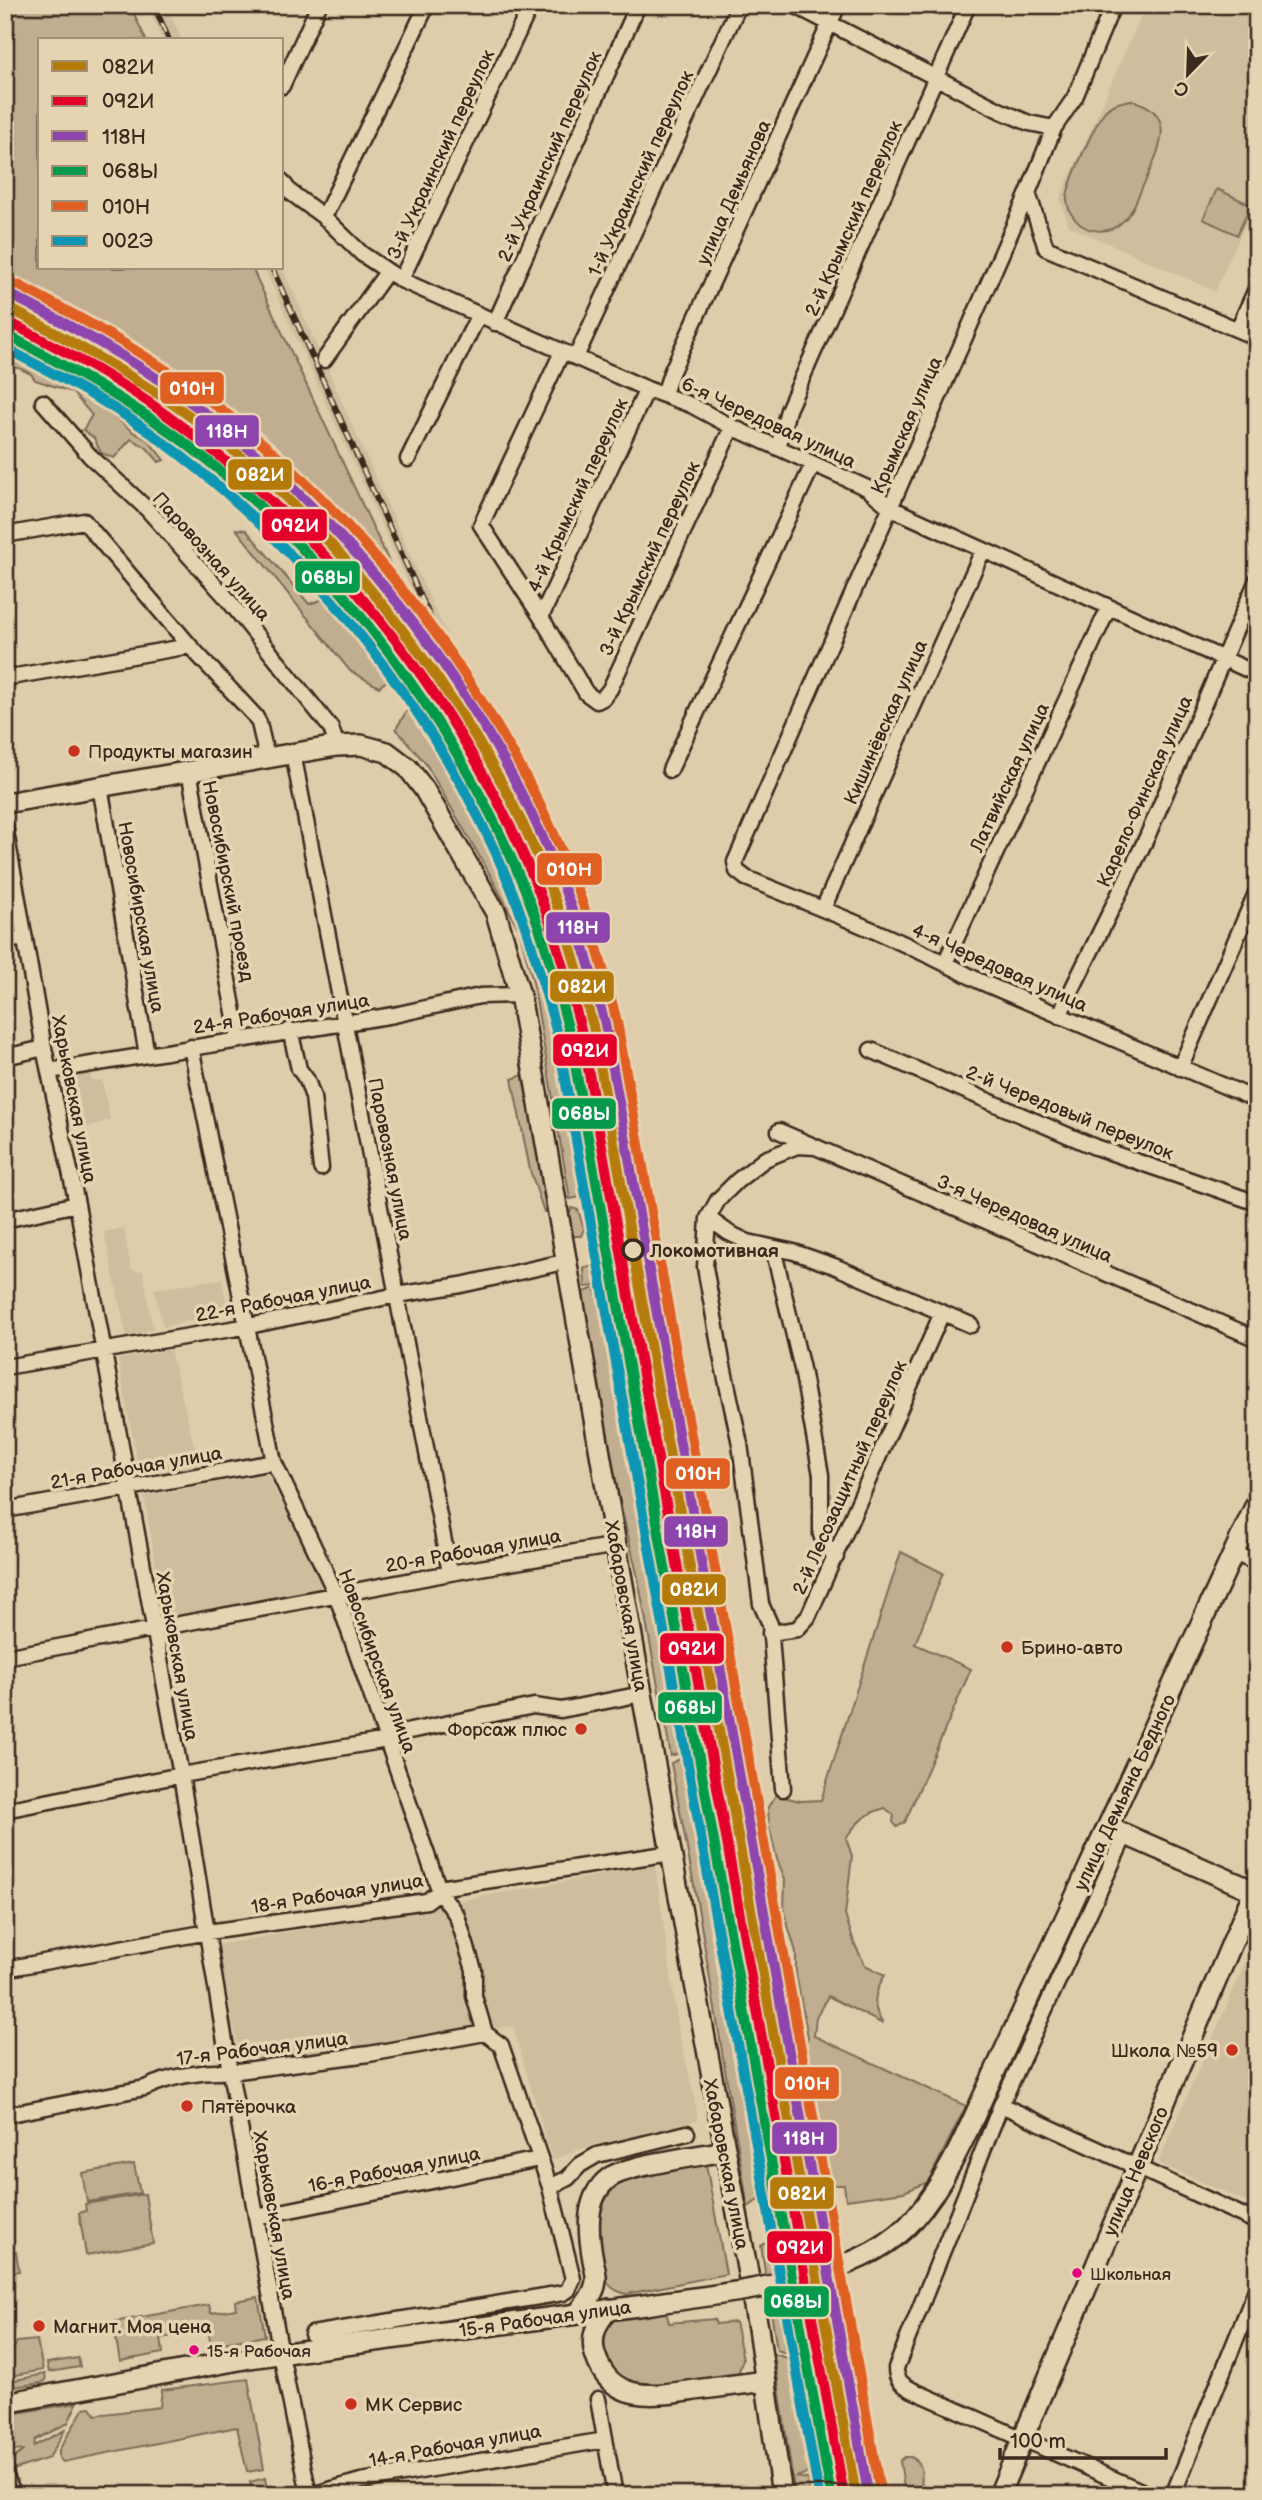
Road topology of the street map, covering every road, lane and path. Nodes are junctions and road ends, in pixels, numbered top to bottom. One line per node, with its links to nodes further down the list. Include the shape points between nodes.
1 (319, 5): 12 (street)
2 (428, 5): 16 (street)
3 (531, 5): 18 (street, 3-й Украинский переулок)
4 (638, 5): 21 (street, 2-й Украинский переулок)
5 (739, 5): 24 (street, 1-й Украинский переулок)
6 (794, 5): 10 (street)
7 (838, 5): 10 (street, улица Демьянова)
8 (968, 5): 11 (street, 2-й Крымский переулок)
9 (1113, 5): 13 (street, Крымская улица, via 1075,97)
10 (831, 22): 11 (street); 27 (street, улица Демьянова)
11 (936, 79): 13 (street, via 1029,123); 30 (street, 2-й Крымский переулок, via 788,410)
12 (284, 82)
13 (1054, 128): 15 (street, Крымская улица)
14 (284, 183): 16 (street, 6-я Чередовая улица)
15 (1028, 193): 22 (street, via 1046,248); 33 (street, Крымская улица)
16 (324, 217): 17 (street, 6-я Чередовая улица)
17 (387, 272): 18 (street, 6-я Чередовая улица); 25 (street)
18 (401, 280): 20 (street, 6-я Чередовая улица)
19 (1257, 288): 22 (street)
20 (478, 316): 21 (street, 6-я Чередовая улица); 31 (street)
21 (495, 323): 24 (street, 6-я Чередовая улица)
22 (1238, 329): 23 (street)
23 (1257, 338)
24 (569, 354): 26 (street, 6-я Чередовая улица); 38 (street, 1-й Украинский переулок, via 481,525)
25 (324, 360)
26 (647, 389): 27 (street, 6-я Чередовая улица); 38 (street, 4-й Крымский переулок)
27 (664, 394): 29 (street, 6-я Чередовая улица)
28 (43, 402): 43 (street, Паровозная улица, via 225,596 331,728)
29 (732, 426): 30 (street, 6-я Чередовая улица); 38 (street, 3-й Крымский переулок, via 603,698 597,701 586,693)
30 (778, 448): 32 (street, 6-я Чередовая улица)
31 (408, 459)
32 (813, 464): 33 (street, 6-я Чередовая улица, via 867,488); 46 (street)
33 (891, 509): 35 (street, 6-я Чередовая улица); 51 (street, Крымская улица)
34 (5, 535): 39 (street, via 84,521)
35 (983, 550): 37 (street, 6-я Чередовая улица); 53 (street, Кишинёвская улица)
36 (1257, 580): 40 (street, Карело-Финская улица)
37 (1109, 607): 40 (street, 6-я Чередовая улица); 56 (street, Латвийская улица)
38 (541, 617)
39 (190, 646): 42 (street); 45 (street, via 255,716)
40 (1224, 660): 41 (street, 6-я Чередовая улица); 58 (street, Карело-Финская улица, via 1147,837)
41 (1257, 674)
42 (5, 678)
43 (337, 746): 44 (main road); 57 (main road, Хабаровская улица, via 360,745 387,752 408,768 424,789 496,913)
44 (293, 753): 45 (main road); 59 (street, Паровозная улица)
45 (267, 758): 47 (main road)
46 (670, 770)
47 (189, 771): 48 (main road); 61 (street, Новосибирский проезд)
48 (100, 786): 49 (main road); 65 (street, Новосибирская улица)
49 (5, 803)
50 (5, 826): 54 (street, Харьковская улица)
51 (736, 862): 53 (street, 4-я Чередовая улица, via 737,871 747,878)
52 (1257, 891): 67 (street)
53 (823, 909): 56 (street, 4-я Чередовая улица)
54 (25, 938): 55 (street); 63 (street, Харьковская улица)
55 (5, 941)
56 (945, 963): 58 (street, 4-я Чередовая улица)
57 (520, 995): 59 (street, 24-я Рабочая улица, via 480,996); 78 (main road, Хабаровская улица)
58 (1059, 1016): 67 (street, 4-я Чередовая улица)
59 (345, 1021): 60 (street, 24-я Рабочая улица); 79 (street, Паровозная улица)
60 (290, 1030): 61 (street, 24-я Рабочая улица); 72 (street, via 299,1069 313,1097)
61 (239, 1039): 62 (street, 24-я Рабочая улица)
62 (191, 1047): 65 (street, 24-я Рабочая улица); 82 (street, Новосибирская улица)
63 (44, 1048): 66 (street); 68 (street, Харьковская улица)
64 (871, 1050): 73 (street, 2-й Чередовый переулок, via 1095,1147)
65 (147, 1055): 68 (street, 24-я Рабочая улица)
66 (5, 1057)
67 (1180, 1068): 69 (street, 4-я Чередовая улица)
68 (49, 1071): 74 (street, Харьковская улица)
69 (1257, 1100)
70 (779, 1131): 71 (street, 3-я Чередовая улица)
71 (816, 1147): 75 (street, via 797,1146 765,1159 727,1190); 83 (street, 3-я Чередовая улица)
72 (321, 1168)
73 (1257, 1203)
74 (77, 1204): 76 (street); 84 (street, Харьковская улица)
75 (708, 1218): 77 (street, via 729,1233); 97 (street, via 705,1268 740,1444 761,1604)
76 (5, 1220)
77 (773, 1248): 80 (street, via 834,1266); 92 (street, via 821,1475 821,1535)
78 (568, 1261): 79 (street, 22-я Рабочая улица); 90 (main road, Хабаровская улица)
79 (397, 1295): 82 (street, 22-я Рабочая улица); 94 (street, Паровозная улица)
80 (942, 1313): 81 (street); 92 (street, 2-й Лесозащитный переулок)
81 (971, 1325)
82 (249, 1326): 84 (street, 22-я Рабочая улица); 86 (street, Новосибирская улица)
83 (1257, 1339)
84 (102, 1350): 85 (street, 22-я Рабочая улица); 87 (street, Харьковская улица)
85 (5, 1367)
86 (274, 1462): 87 (street, 21-я Рабочая улица); 95 (street, Новосибирская улица)
87 (128, 1489): 89 (street, 21-я Рабочая улица); 96 (street, Харьковская улица)
88 (1257, 1502): 91 (main road, улица Демьяна Бедного)
89 (5, 1510)
90 (617, 1545): 94 (street, 20-я Рабочая улица); 99 (main road, Хабаровская улица)
91 (1234, 1553): 93 (street); 104 (main road, улица Демьяна Бедного)
92 (836, 1557): 97 (street, 2-й Лесозащитный переулок, via 808,1617 797,1629)
93 (1257, 1563)
94 (450, 1573): 95 (street, 20-я Рабочая улица)
95 (336, 1594): 96 (street, 20-я Рабочая улица); 100 (street, Новосибирская улица)
96 (154, 1629): 98 (street, 20-я Рабочая улица); 101 (street, Харьковская улица)
97 (770, 1633): 102 (street)
98 (5, 1657)
99 (642, 1694): 100 (street, via 561,1710 534,1706 400,1733); 105 (main road, Хабаровская улица)
100 (387, 1740): 101 (street); 107 (street, Новосибирская улица)
101 (181, 1775): 103 (street); 108 (street, Харьковская улица)
102 (783, 1789)
103 (5, 1810)
104 (1116, 1831): 106 (main road); 112 (main road, улица Демьяна Бедного); 113 (street, улица Демьяна Бедного)
105 (672, 1853): 107 (street, 18-я Рабочая улица, via 445,1887); 116 (main road, Хабаровская улица)
106 (1256, 1890): 118 (main road, улица Невского)
107 (440, 1892): 108 (street, 18-я Рабочая улица, via 427,1901); 110 (street, Новосибирская улица, via 457,1916 474,1970 474,1996)
108 (208, 1932): 109 (street, 18-я Рабочая улица); 111 (street, Харьковская улица)
109 (5, 1969)
110 (485, 2033): 111 (street, 17-я Рабочая улица); 117 (street, Новосибирская улица, via 501,2045)
111 (230, 2072): 114 (street, 17-я Рабочая улица, via 212,2071); 120 (street, Харьковская улица)
112 (990, 2082): 124 (main road, 15-я Рабочая улица, bridge, via 935,2193 914,2220 878,2250 806,2278)
113 (1001, 2105): 118 (street); 134 (street, улица Демьяна Бедного, via 896,2368 898,2381 904,2385)
114 (5, 2115)
115 (687, 2133): 119 (street, via 597,2155)
116 (725, 2151): 122 (main road, via 609,2178 598,2190 590,2214); 131 (main road, Хабаровская улица)
117 (539, 2159): 119 (street, Новосибирская улица); 120 (street, 16-я Рабочая улица)
118 (1136, 2165): 121 (street); 134 (main road, улица Невского)
119 (550, 2187): 128 (street, Новосибирская улица, via 572,2271 571,2285 563,2293)
120 (256, 2217): 130 (street, Харьковская улица)
121 (1257, 2222)
122 (596, 2282): 124 (main road, via 608,2294); 126 (main road, via 587,2301)
123 (1257, 2287): 143 (street)
124 (640, 2305): 125 (main road, 15-я Рабочая улица)
125 (609, 2309): 126 (main road, 15-я Рабочая улица); 129 (main road, via 597,2324)
126 (570, 2315): 128 (main road, 15-я Рабочая улица); 129 (main road)
127 (312, 2334): 128 (street)
128 (352, 2336): 130 (main road, 15-я Рабочая улица)
129 (593, 2339): 131 (main road, via 601,2369 613,2384 629,2392 653,2396)
130 (281, 2354): 133 (main road, 15-я Рабочая улица); 138 (street, Харьковская улица)
131 (766, 2381): 140 (main road, Хабаровская улица)
132 (598, 2399): 135 (street)
133 (5, 2403)
134 (1023, 2439): 141 (main road, улица Невского); 142 (street)
135 (605, 2440): 138 (street, 14-я Рабочая улица, via 361,2481); 139 (street)
136 (5, 2474): 137 (street)
137 (14, 2495)
138 (310, 2495)
139 (615, 2495)
140 (782, 2495)
141 (999, 2495)
142 (1150, 2495)
143 (1173, 2495)

